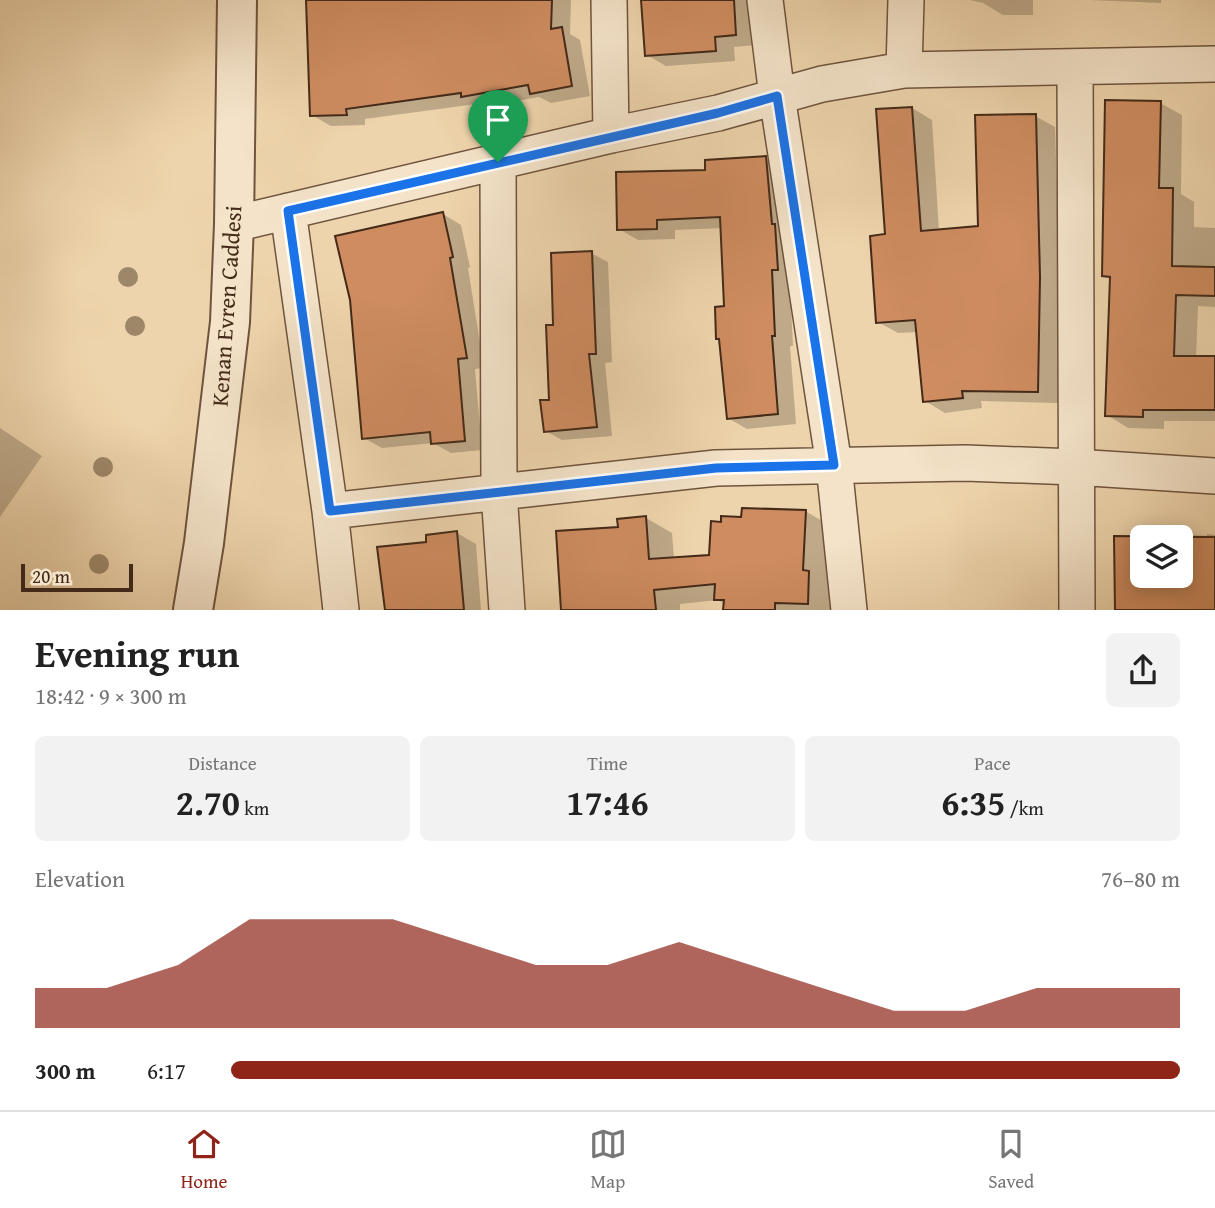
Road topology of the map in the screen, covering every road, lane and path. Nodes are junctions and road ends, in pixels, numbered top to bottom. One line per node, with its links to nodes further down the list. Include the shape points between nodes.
1 (237, 0): 12 (street, Kenan Evren Caddesi)
2 (609, 0): 9 (street)
3 (765, 0): 8 (street)
4 (906, 0): 7 (street)
5 (1215, 64): 6 (street)
6 (1075, 68): 7 (street); 14 (street)
7 (904, 70): 8 (street)
8 (777, 96): 9 (street); 13 (street)
9 (611, 135): 10 (street)
10 (498, 162): 11 (street); 16 (street)
11 (288, 211): 12 (street); 17 (street)
12 (234, 224): 18 (street, Kenan Evren Caddesi, via 230,322)
13 (834, 465): 14 (street); 16 (street, via 716,468); 21 (street)
14 (1075, 467): 15 (street); 22 (street)
15 (1215, 476)
16 (499, 492): 17 (street); 20 (street)
17 (330, 511): 19 (street)
18 (192, 610)
19 (341, 610)
20 (507, 610)
21 (849, 610)
22 (1077, 610)

